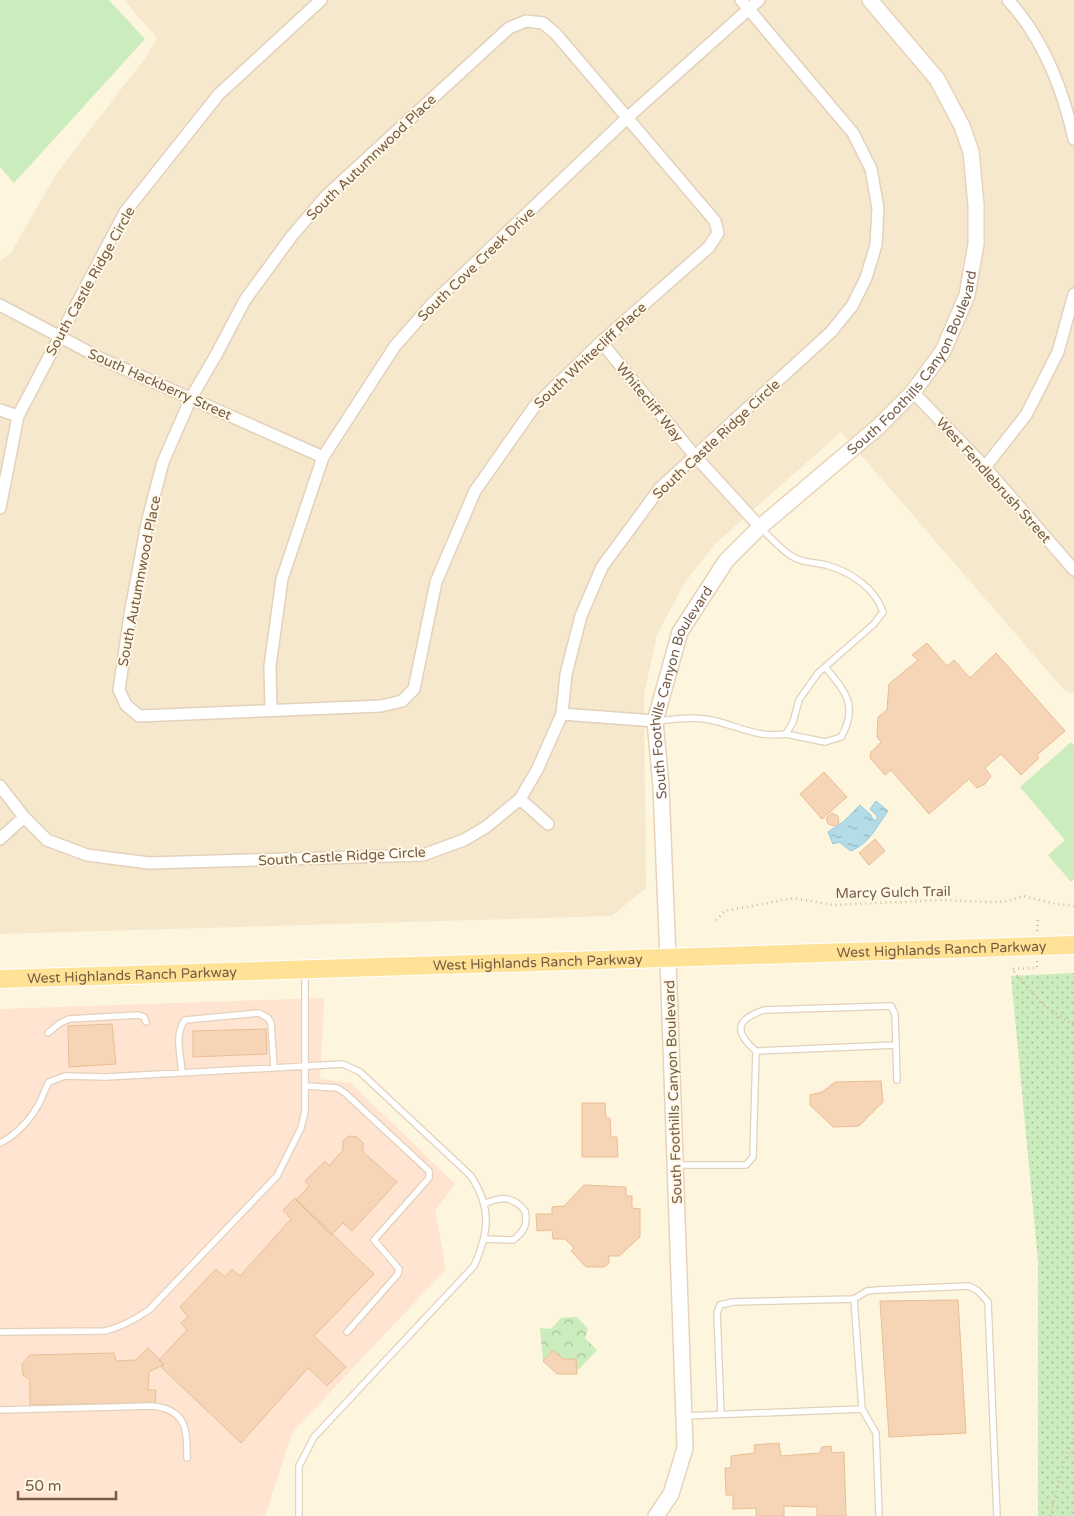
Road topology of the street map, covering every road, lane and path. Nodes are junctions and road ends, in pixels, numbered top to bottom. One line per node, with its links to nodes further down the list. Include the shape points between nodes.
1 (321, 0): 10 (street, South Castle Ridge Circle, via 219,94 125,212)
2 (759, 0): 5 (street, South Cove Creek Drive)
3 (870, 0): 12 (street, South Foothills Canyon Boulevard, via 937,79 962,126 971,152 976,244 967,295 943,352)
4 (1008, 0): 7 (street, via 1032,32 1050,68 1066,105)
5 (745, 4): 6 (street, South Cove Creek Drive); 16 (street, South Castle Ridge Circle, via 853,133 871,169 878,208 876,245 866,278 852,306 831,332)
6 (627, 118): 11 (street, South Whitecliff Place, via 714,221 718,233 709,247); 13 (street, South Autumnwood Place, via 543,23 526,21 509,28 326,196 245,300); 17 (street, South Cove Creek Drive, via 432,304 396,346)
7 (1074, 139)
8 (1074, 294): 18 (street, via 1058,352 1026,415)
9 (0, 305): 10 (street, South Hackberry Street)
10 (59, 335): 13 (street, South Hackberry Street, via 102,359); 15 (street, South Castle Ridge Circle)
11 (601, 342): 16 (street, Whitecliff Way); 23 (street, South Whitecliff Place, via 534,406 475,492 436,582 414,688 402,701 381,706)
12 (913, 392): 18 (street, West Fendlebrush Street); 20 (street, South Foothills Canyon Boulevard, via 878,427)
13 (191, 398): 17 (street, South Hackberry Street); 23 (street, South Autumnwood Place, via 163,462 147,523 119,690 126,705 139,716)
14 (0, 410): 15 (street)
15 (18, 416): 19 (street, South Castle Ridge Circle)
16 (695, 456): 20 (street, Whitecliff Way); 24 (street, South Castle Ridge Circle, via 660,488 602,568 581,616 566,674)
17 (323, 457): 23 (street, South Cove Creek Drive, via 282,579 270,666)
18 (985, 467): 21 (street, West Fendlebrush Street)
19 (0, 508)
20 (760, 527): 22 (lane, via 790,555 858,579 879,599 883,612 874,624); 25 (street, South Foothills Canyon Boulevard, via 726,561 680,632)
21 (1074, 570)
22 (825, 667): 26 (lane, via 799,700); 26 (lane, via 850,704 847,726 841,737 825,742)
23 (271, 709)
24 (562, 714): 25 (street); 28 (street, South Castle Ridge Circle)
25 (655, 721): 26 (lane, via 691,718 715,721 768,736); 35 (street, South Foothills Canyon Boulevard)
26 (786, 734)
27 (0, 786): 29 (street, South Castle Ridge Circle)
28 (520, 799): 29 (street, South Castle Ridge Circle, via 486,827 464,840 423,856 149,863 86,855 47,840); 30 (street)
29 (24, 817): 31 (street)
30 (548, 824)
31 (0, 839)
32 (1074, 906): 33 (path, Marcy Gulch Trail, via 1023,896 990,902 943,900 833,904 794,898 725,911)
33 (716, 920)
34 (1074, 945): 35 (main road, West Highlands Ranch Parkway)
35 (668, 959): 36 (main road, West Highlands Ranch Parkway); 50 (street, South Foothills Canyon Boulevard)
36 (305, 970): 38 (main road, West Highlands Ranch Parkway); 44 (lane)
37 (1016, 975): 40 (path, via 1040,1003)
38 (0, 979)
39 (146, 1022): 41 (lane, via 138,1015 70,1019)
40 (1074, 1026)
41 (48, 1033)
42 (896, 1045): 43 (lane); 43 (lane, via 894,1009 886,1004 754,1013 742,1024 740,1032 742,1039); 47 (lane)
43 (756, 1051): 50 (lane, via 753,1157 746,1165)
44 (306, 1066): 45 (lane); 48 (lane); 51 (lane, via 342,1064 360,1072 470,1176 480,1190)
45 (274, 1068): 46 (lane); 46 (lane, via 271,1023 264,1015 250,1014 185,1020 180,1025 179,1035)
46 (182, 1073): 49 (lane, via 55,1078 49,1082 30,1117)
47 (897, 1080)
48 (307, 1086): 54 (lane, via 301,1128 277,1176 149,1310 119,1327 105,1330); 55 (lane, via 337,1088 345,1093 429,1171 429,1178 374,1240 399,1268 398,1274)
49 (0, 1143)
50 (676, 1165): 59 (street, South Foothills Canyon Boulevard)
51 (484, 1204): 52 (lane); 52 (lane, via 500,1198 512,1199 525,1211 527,1222 523,1232 513,1240)
52 (485, 1239): 62 (lane, via 470,1272 314,1437 299,1466)
53 (854, 1299): 56 (lane); 58 (lane, via 720,1305 716,1313); 65 (lane, via 867,1291 969,1286 988,1302)
54 (0, 1332)
55 (347, 1332)
56 (862, 1409): 58 (lane); 64 (lane, via 876,1433)
57 (0, 1410): 61 (lane, via 167,1408 179,1416 187,1433)
58 (721, 1414): 59 (lane)
59 (684, 1416): 63 (street, South Foothills Canyon Boulevard, via 685,1448 671,1494)
60 (1074, 1436): 66 (path)
61 (187, 1458)
62 (300, 1516)
63 (656, 1516)
64 (880, 1516)
65 (997, 1516)
66 (1050, 1516)

